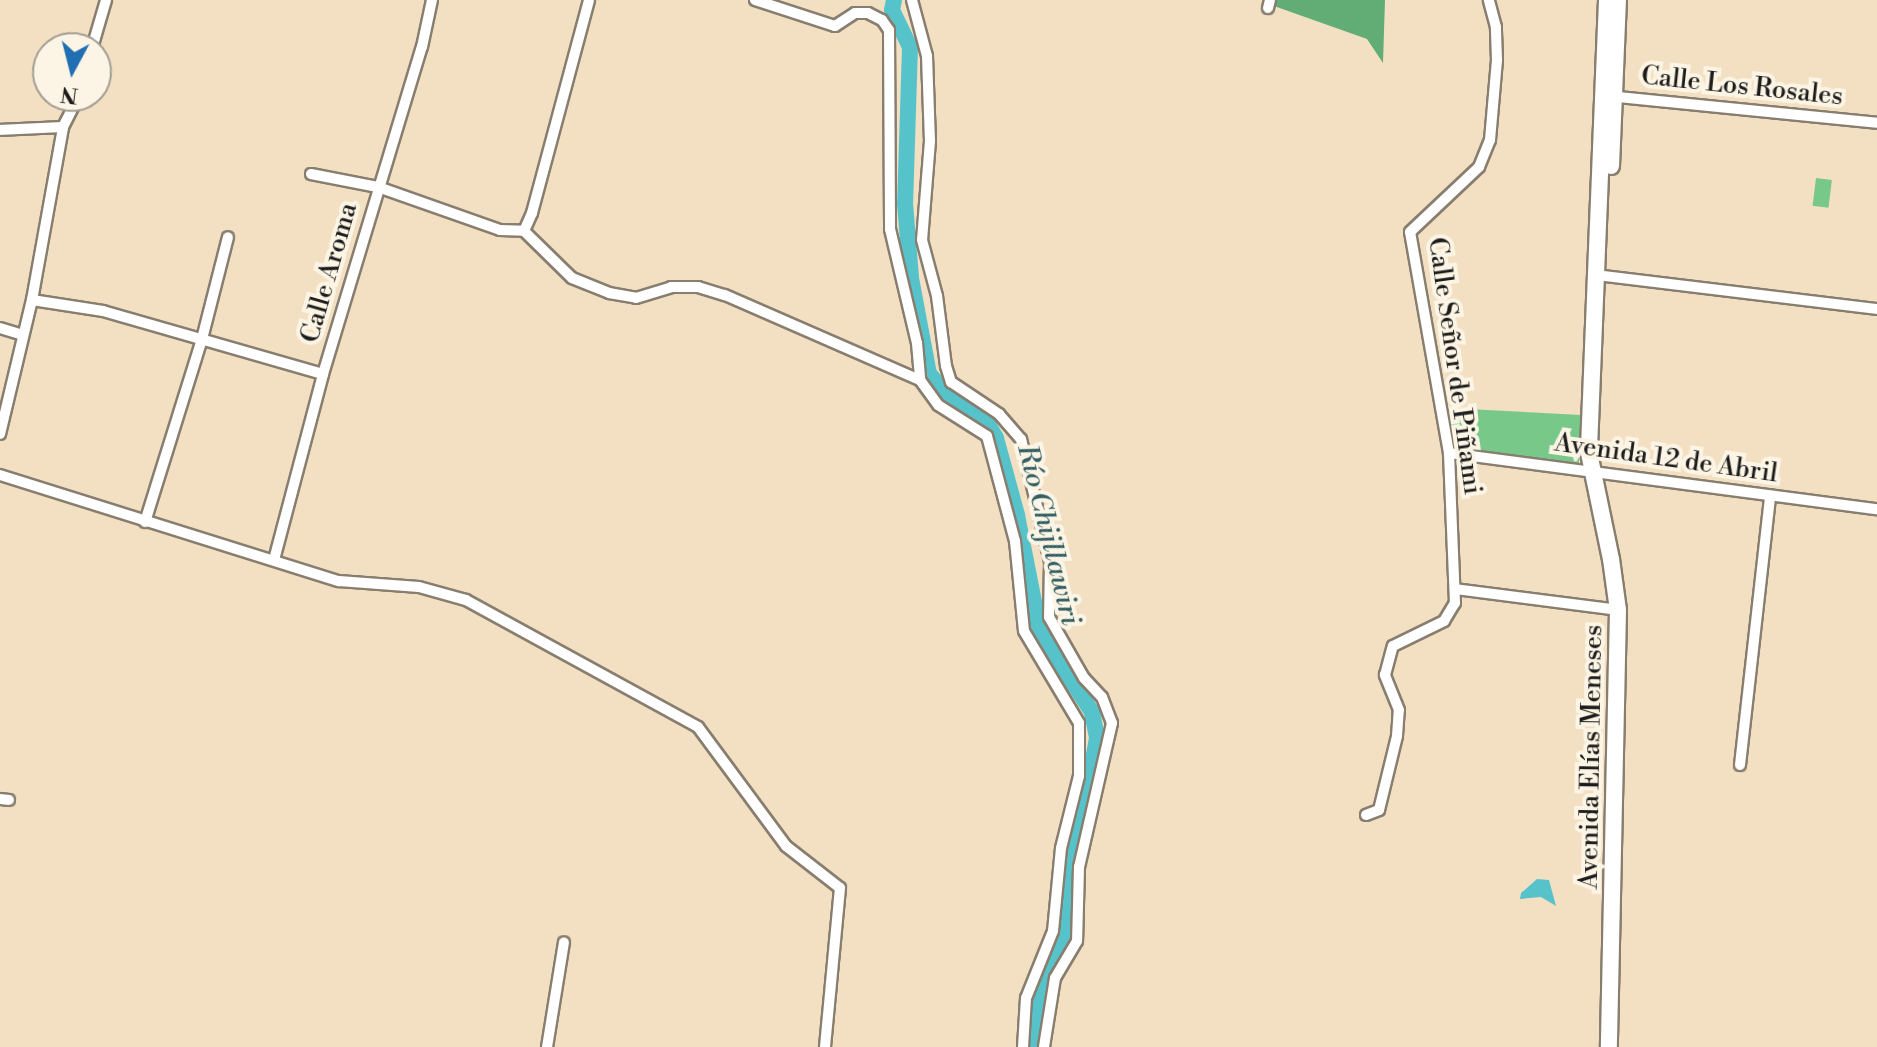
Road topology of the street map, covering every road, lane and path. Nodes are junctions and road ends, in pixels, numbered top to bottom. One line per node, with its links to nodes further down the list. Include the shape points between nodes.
1 (106, 0): 9 (street)
2 (432, 0): 16 (street, Calle Aroma)
3 (589, 0): 17 (street)
4 (755, 0): 26 (street, via 835,26 843,18 868,13 889,30 890,229 915,330)
5 (912, 0): 43 (street, via 927,56 930,141 922,240 937,296 946,366 951,382 999,414 1021,439 1050,562 1049,617 1084,678 1102,697 1112,723 1079,867 1077,941 1055,978)
6 (1489, 0): 28 (street, Calle Señor de Piñami, via 1497,60 1490,140 1479,167 1410,232)
7 (1607, 0): 10 (main road, Avenida Elías Meneses)
8 (1618, 0): 10 (main road, Avenida Elías Meneses)
9 (97, 32)
10 (1608, 96): 12 (street, Calle Los Rosales); 19 (main road, Avenida Elías Meneses)
11 (71, 112): 13 (street)
12 (1877, 123)
13 (63, 127): 14 (street); 20 (street)
14 (0, 130)
15 (311, 174): 16 (street)
16 (378, 187): 17 (street, via 500,230); 25 (street, Calle Aroma)
17 (524, 231): 26 (street, via 572,278 609,293 636,298 671,287 698,287)
18 (228, 237): 24 (street)
19 (1600, 276): 21 (street); 29 (main road, Avenida Elías Meneses, via 1598,456)
20 (32, 300): 23 (street); 24 (street, via 103,311)
21 (1877, 309)
22 (0, 328): 23 (street)
23 (23, 335): 27 (street)
24 (202, 339): 25 (street); 33 (street)
25 (323, 374): 34 (street, Calle Aroma)
26 (920, 380): 42 (street, via 938,405 987,436 1015,541 1024,631 1079,723 1079,776 1061,848 1053,931 1026,998)
27 (0, 434)
28 (1449, 453): 29 (street, Avenida 12 de Abril); 35 (street, Calle Señor de Piñami)
29 (1593, 470): 31 (street, Avenida 12 de Abril); 36 (main road, Avenida Elías Meneses)
30 (0, 475): 33 (street)
31 (1770, 496): 32 (street, Avenida 12 de Abril); 37 (street)
32 (1877, 509)
33 (145, 522): 34 (street)
34 (274, 560): 41 (street, via 339,581 419,587 466,600 698,727 786,846 840,888)
35 (1455, 589): 36 (street); 38 (street, Calle Señor de Piñami, via 1455,603 1444,621 1393,646 1385,675 1399,710 1397,736 1379,810)
36 (1618, 610): 44 (main road, Avenida Elías Meneses)
37 (1740, 765)
38 (1366, 815)
39 (564, 942): 40 (street)
40 (547, 1047)
41 (825, 1047)
42 (1023, 1047)
43 (1044, 1047)
44 (1609, 1047)

